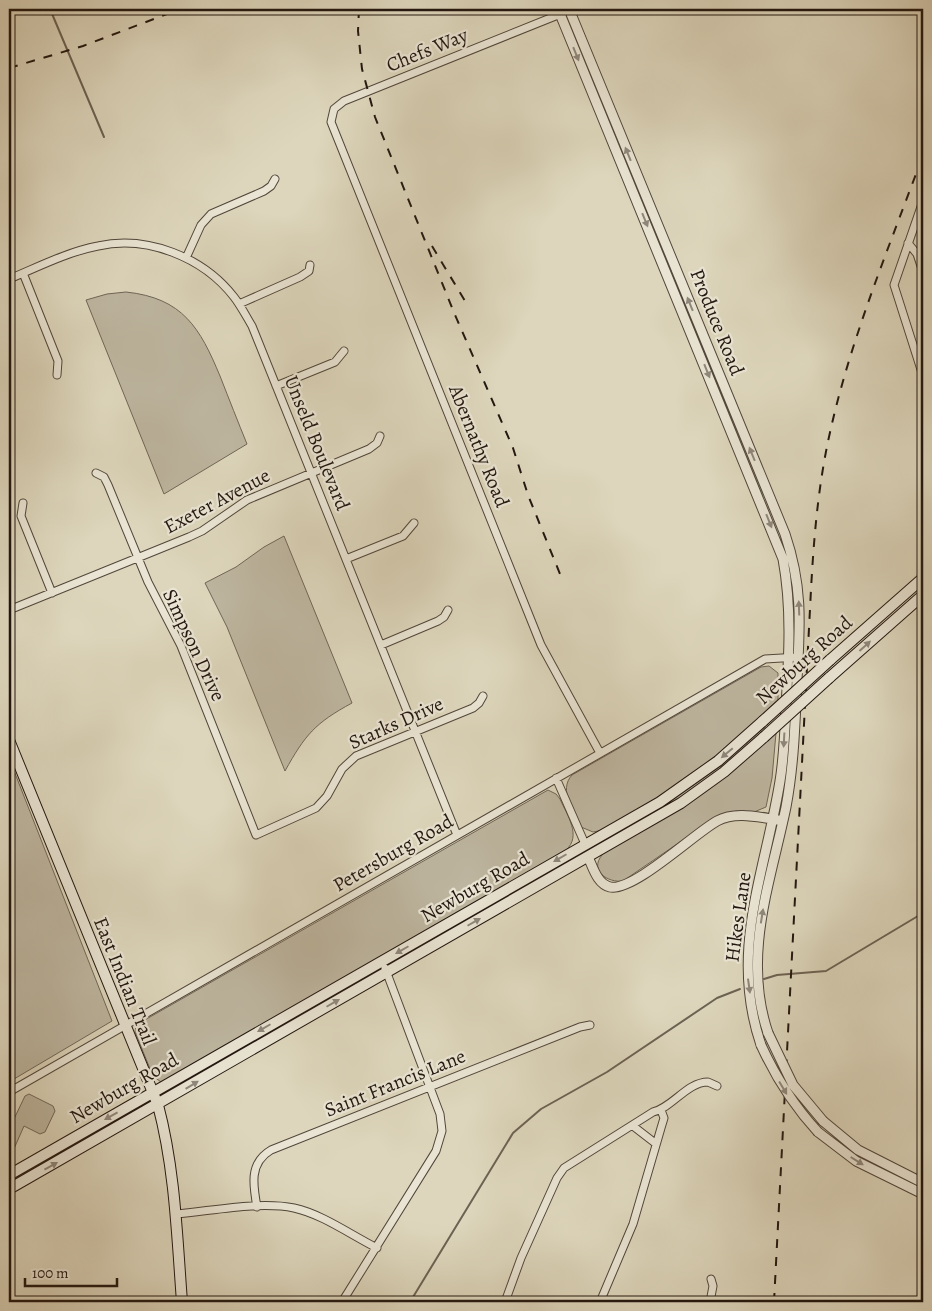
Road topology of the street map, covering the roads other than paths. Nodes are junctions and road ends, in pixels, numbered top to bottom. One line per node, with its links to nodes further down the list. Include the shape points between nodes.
1 (569, 10): 2 (street, Chefs Way); 31 (street, Produce Road, one-way to 1, via 797,576 785,534)
2 (559, 11): 3 (street, Chefs Way, via 340,104 331,118); 30 (street, Produce Road, one-way to 30, via 775,536 789,590)
3 (340, 145): 35 (street, Abernathy Road, via 541,645)
4 (275, 179): 7 (street, via 264,191 211,214 201,225)
5 (923, 201): 6 (street)
6 (908, 243): 9 (street, via 917,254); 15 (street, via 894,288)
7 (186, 258): 10 (street, Unseld Boulevard, via 148,245 106,244 78,251); 12 (street, Unseld Boulevard, via 219,281)
8 (310, 265): 12 (street, via 309,270 300,276)
9 (923, 272)
10 (23, 273): 11 (street, Unseld Boulevard); 14 (street, via 58,361)
11 (9, 279)
12 (240, 304): 16 (street, Unseld Boulevard)
13 (344, 351): 16 (street, via 335,362)
14 (57, 375)
15 (923, 376)
16 (276, 386): 18 (street, Unseld Boulevard)
17 (380, 436): 18 (street, Exeter Avenue, via 369,449)
18 (311, 472): 22 (street, Exeter Avenue, via 246,500 202,532); 23 (street, Unseld Boulevard)
19 (96, 473): 22 (street, Simpson Drive, via 108,484)
20 (23, 503): 25 (street, via 21,516)
21 (414, 523): 23 (street, via 403,536)
22 (138, 558): 25 (street, Exeter Avenue); 39 (street, Simpson Drive, via 177,639)
23 (346, 558): 29 (street, Unseld Boulevard)
24 (923, 578): 41 (main road, Newburg Road, one-way to 41, bridge, via 718,761 660,802)
25 (52, 593): 27 (street, Exeter Avenue)
26 (923, 595): 42 (main road, Newburg Road, one-way to 26, bridge, via 681,803 724,772)
27 (9, 610)
28 (448, 610): 29 (street, via 438,621)
29 (381, 645): 33 (street, Unseld Boulevard)
30 (789, 656): 31 (street, Petersburg Road); 35 (street, Petersburg Road, via 758,663); 37 (street, Hikes Lane, one-way to 37, via 784,754)
31 (799, 657): 38 (street, Hikes Lane, via 794,757)
32 (483, 696): 33 (street, Starks Drive, via 473,708)
33 (415, 731): 39 (street, Starks Drive, via 356,756 342,769 316,808); 40 (street, Unseld Boulevard)
34 (9, 740): 46 (main road, East Indian Trail)
35 (600, 753): 36 (street, Petersburg Road)
36 (556, 778): 40 (street, Petersburg Road); 41 (street)
37 (773, 819): 38 (street); 42 (street, via 737,815 717,821 638,878 616,887 602,883); 58 (street, Hikes Lane, one-way to 58, bridge, via 747,955 752,1010 761,1045 794,1106 818,1132 856,1160)
38 (783, 820): 56 (street, Hikes Lane, one-way to 38, bridge, via 870,1157 823,1121 793,1085 768,1033 761,1007 757,949)
39 (256, 835)
40 (457, 835): 46 (street, Petersburg Road)
41 (585, 844): 43 (main road, Newburg Road, one-way to 43)
42 (588, 857): 44 (main road, Newburg Road, one-way to 42)
43 (382, 961): 44 (street); 50 (main road, Newburg Road, one-way to 50)
44 (387, 972): 48 (street); 51 (main road, Newburg Road, one-way to 44)
45 (590, 1025): 48 (street, Saint Francis Lane)
46 (124, 1026): 49 (street, Petersburg Road); 50 (main road, East Indian Trail)
47 (717, 1086): 52 (street, via 701,1083)
48 (430, 1087): 59 (street, Saint Francis Lane, via 267,1152 254,1172); 61 (street, via 440,1114 442,1138)
49 (9, 1092)
50 (153, 1092): 51 (main road, East Indian Trail); 55 (main road, Newburg Road, one-way to 55)
51 (158, 1105): 57 (main road, Newburg Road, one-way to 51); 60 (main road, East Indian Trail, via 167,1138)
52 (661, 1110): 53 (street); 54 (street, via 664,1118)
53 (633, 1126): 54 (street); 65 (street, via 559,1174)
54 (655, 1144): 66 (street, via 633,1224)
55 (9, 1175)
56 (923, 1183)
57 (9, 1190)
58 (923, 1194)
59 (256, 1207): 60 (street); 61 (street, via 303,1211)
60 (176, 1214): 63 (main road, East Indian Trail)
61 (377, 1248): 64 (street)
62 (711, 1279): 67 (street)
63 (182, 1302)
64 (342, 1302)
65 (505, 1302)
66 (600, 1302)
67 (710, 1302)

